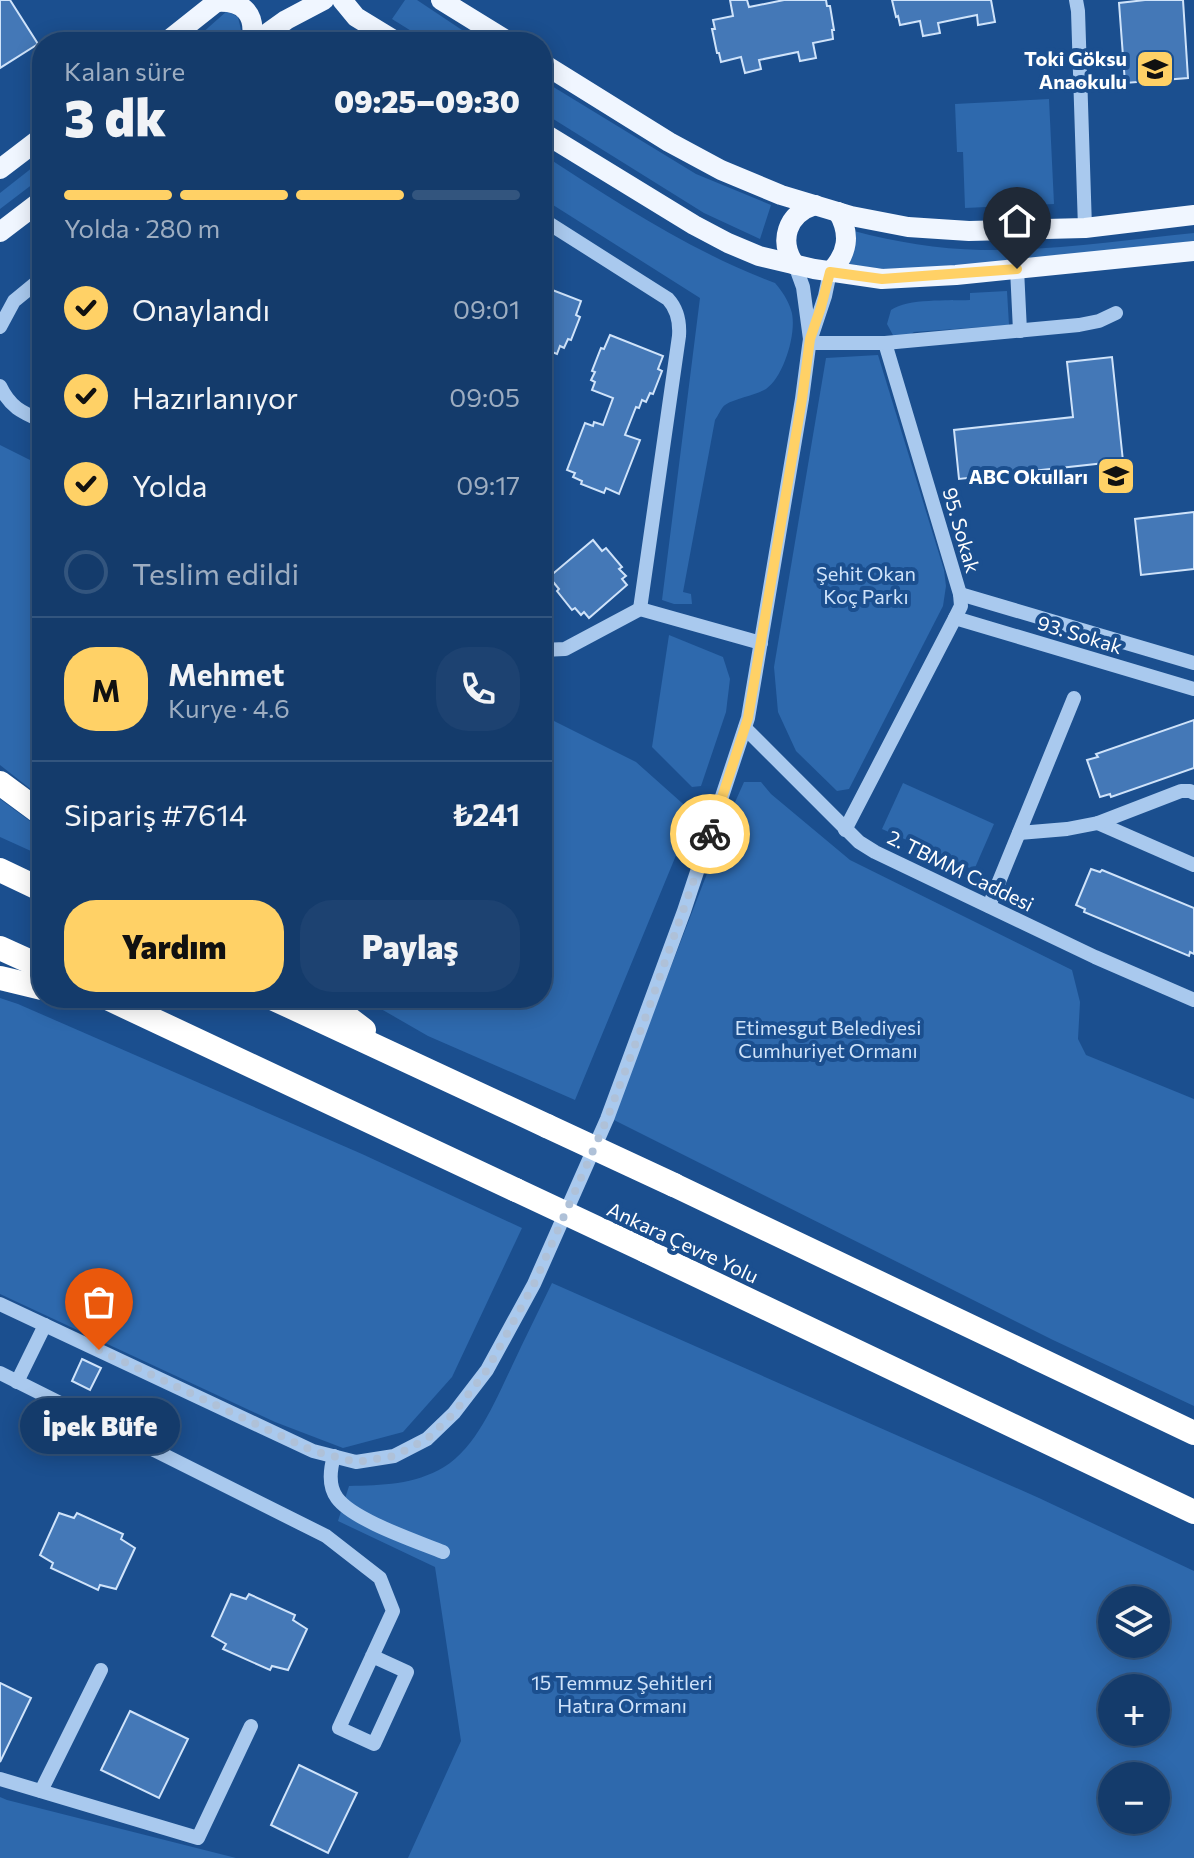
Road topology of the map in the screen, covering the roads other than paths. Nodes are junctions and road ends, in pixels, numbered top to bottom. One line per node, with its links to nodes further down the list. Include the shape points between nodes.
1 (324, 0): 8 (main road)
2 (342, 0): 9 (main road, via 356,17)
3 (441, 0): 10 (main road)
4 (1076, 0): 20 (street)
5 (218, 1): 6 (main road); 7 (main road, via 246,10)
6 (179, 32)
7 (254, 32)
8 (268, 32)
9 (381, 32)
10 (493, 32)
11 (552, 69): 15 (main road, via 703,161)
12 (552, 138): 23 (main road, via 694,225 759,256)
13 (32, 145): 14 (main road)
14 (0, 169)
15 (815, 205): 17 (main road); 23 (main road, via 789,225 785,242)
16 (32, 208): 21 (main road)
17 (838, 212): 20 (main road, via 939,230); 25 (main road, via 846,246)
18 (1194, 215): 20 (main road)
19 (552, 225): 35 (street, via 668,299 678,316)
20 (1085, 228)
21 (0, 232)
22 (1194, 251): 24 (main road)
23 (795, 265): 25 (main road); 30 (street)
24 (1017, 269): 25 (main road, via 882,279); 29 (street)
25 (830, 272): 30 (street)
26 (32, 286): 28 (street, via 14,301)
27 (1116, 313): 29 (street, via 1079,325)
28 (0, 327)
29 (1020, 331): 31 (street)
30 (810, 341): 31 (street); 37 (street)
31 (885, 343): 34 (street, 95. Sokak)
32 (0, 386): 33 (street, via 12,405)
33 (32, 417)
34 (960, 594): 36 (street, 95. Sokak); 39 (street, 93. Sokak)
35 (640, 609): 37 (street); 38 (street, via 565,649)
36 (955, 618): 40 (street, 93. Sokak); 47 (street, 95. Sokak)
37 (761, 643): 42 (street)
38 (552, 650)
39 (1194, 663)
40 (1194, 689)
41 (1074, 698): 48 (street)
42 (745, 728): 47 (street, 2. TBMM Caddesi); 67 (street, via 607,1119 534,1284 487,1370 427,1439 394,1456 356,1462)
43 (0, 783): 45 (highway)
44 (1194, 793): 46 (street, via 1181,791)
45 (32, 807)
46 (1098, 823): 48 (street); 49 (street)
47 (845, 830): 52 (street, 2. TBMM Caddesi, via 875,852)
48 (1019, 833): 52 (street)
49 (1194, 865)
50 (0, 870): 51 (highway)
51 (32, 885)
52 (989, 906): 57 (street, 2. TBMM Caddesi)
53 (0, 948): 54 (highway)
54 (32, 962)
55 (0, 978): 56 (highway)
56 (32, 986)
57 (1194, 1000)
58 (129, 1008): 68 (highway, Ankara Çevre Yolu, bridge)
59 (293, 1008): 61 (highway)
60 (335, 1008): 61 (highway)
61 (401, 1059): 66 (highway, bridge)
62 (0, 1304): 63 (street)
63 (45, 1325): 65 (street); 67 (street, via 313,1451)
64 (0, 1373): 65 (street)
65 (17, 1382): 70 (street, via 326,1536 380,1578 393,1611)
66 (1194, 1433)
67 (334, 1456): 69 (street, via 332,1488 344,1505)
68 (1194, 1512)
69 (443, 1552)
70 (372, 1656): 70 (street, via 339,1728 374,1744 407,1672)
71 (101, 1670): 74 (street)
72 (251, 1726): 74 (street, via 198,1838)
73 (0, 1779): 74 (street)
74 (41, 1791)

